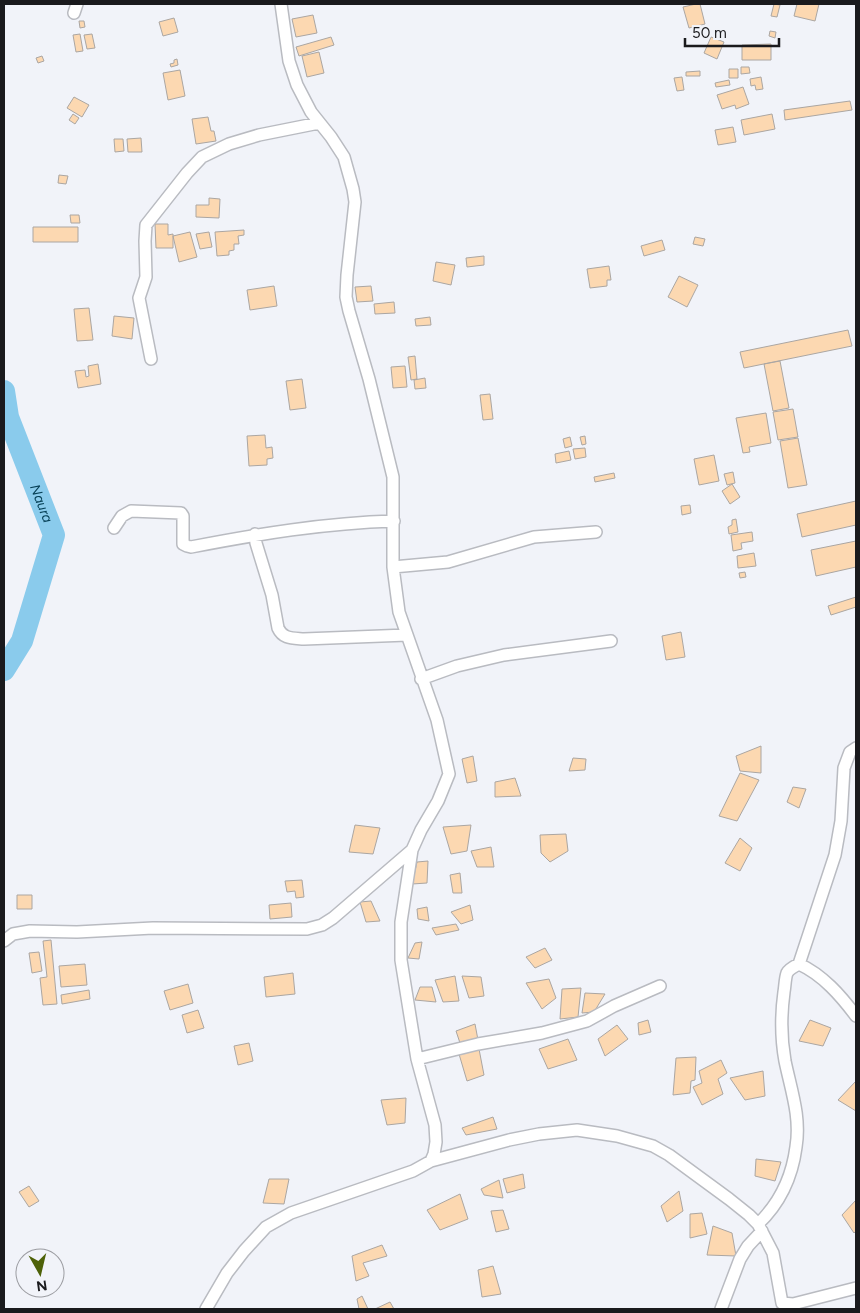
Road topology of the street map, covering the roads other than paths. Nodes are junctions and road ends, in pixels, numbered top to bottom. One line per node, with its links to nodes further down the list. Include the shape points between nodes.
1 (281, 4): 2 (street, via 294,77)
2 (319, 123): 3 (street, via 259,135 202,157 146,225 146,277 139,298); 4 (street, via 344,157 354,190 346,297 390,463)
3 (151, 359)
4 (394, 521): 7 (street, via 346,522); 8 (street)
5 (114, 528): 7 (street, via 122,516 131,511 177,512 183,516 182,538 187,546)
6 (596, 532): 8 (street, via 534,537 448,562)
7 (255, 534): 9 (street, via 281,634 304,639)
8 (394, 567): 9 (street, via 399,612)
9 (407, 635): 11 (street)
10 (611, 641): 11 (street, via 504,655)
11 (421, 679): 13 (street, via 437,720 449,774)
12 (856, 748): 15 (street, via 850,752 844,768 835,856)
13 (412, 850): 14 (street, via 333,918 307,929 30,931 13,934); 18 (street, via 401,922 401,950)
14 (4, 941)
15 (800, 964): 17 (street, via 840,994); 20 (street, via 787,973 783,1001 785,1060 794,1095 797,1146 783,1193)
16 (660, 986): 18 (street, via 587,1021)
17 (856, 1016)
18 (417, 1058): 19 (street, via 435,1125 436,1142)
19 (431, 1161): 20 (street, via 539,1134 577,1130 617,1136 653,1146 669,1155 740,1208); 22 (street, via 413,1171 291,1213 266,1227 244,1251)
20 (760, 1228): 21 (street, via 773,1253 782,1303 793,1304); 23 (street, via 740,1259)
21 (856, 1288)
22 (206, 1309)
23 (721, 1309)

